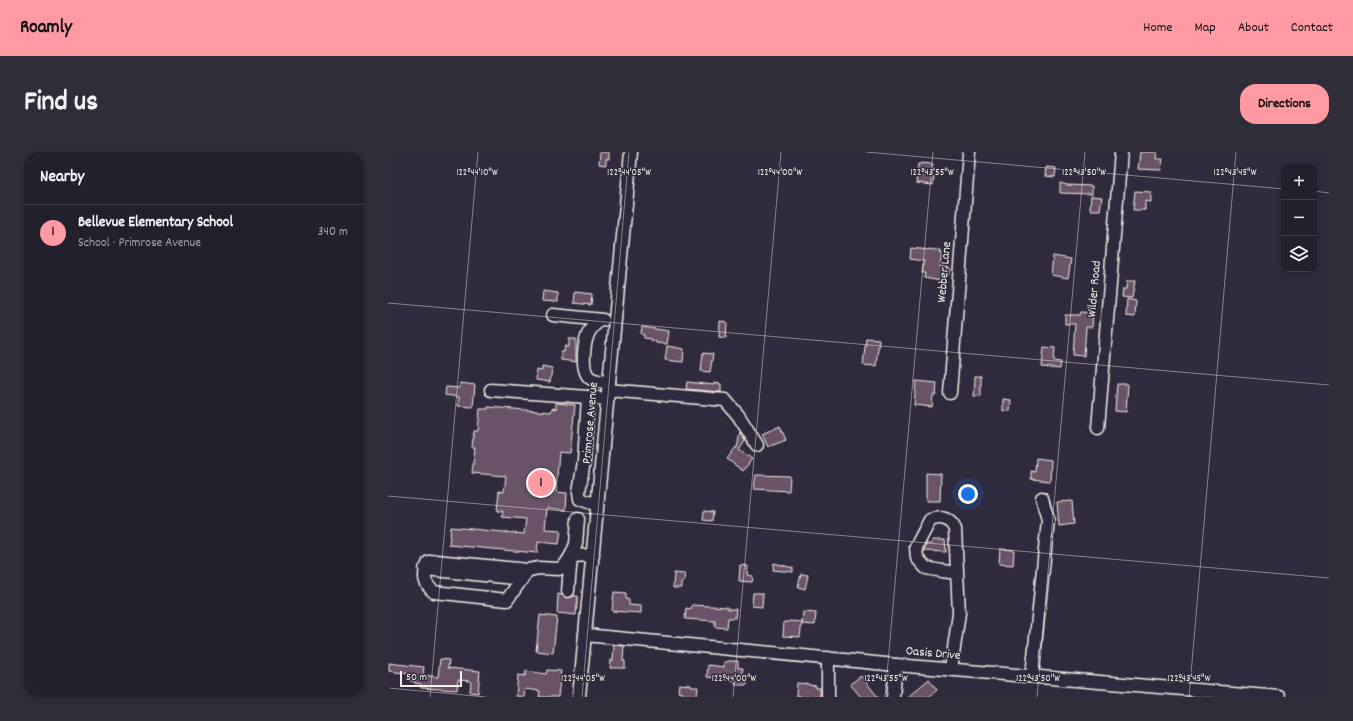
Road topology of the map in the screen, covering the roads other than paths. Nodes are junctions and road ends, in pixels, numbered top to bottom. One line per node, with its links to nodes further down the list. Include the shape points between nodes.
1 (631, 152): 6 (street, Primrose Avenue)
2 (969, 152): 9 (street, Webber Lane)
3 (1121, 152): 11 (street, Wilder Road)
4 (553, 315): 5 (street)
5 (600, 320): 6 (street); 8 (street, via 593,325 589,333 584,363 590,378)
6 (615, 322): 8 (street, Primrose Avenue)
7 (491, 390): 10 (street)
8 (608, 390): 10 (street); 12 (street, via 725,400 738,414); 14 (street, Primrose Avenue)
9 (950, 393)
10 (588, 397): 14 (street, via 584,461 579,492 580,500)
11 (1098, 428)
12 (757, 445)
13 (1042, 498): 25 (street, via 1048,520)
14 (597, 505): 16 (street, Primrose Avenue)
15 (578, 519): 17 (street, via 576,544)
16 (593, 555): 17 (street); 21 (street, Primrose Avenue)
17 (571, 556): 19 (street, via 559,569 539,568); 20 (street)
18 (957, 573): 18 (street, via 955,529 952,522 944,518 930,520 916,548 917,558 926,568); 24 (street, via 959,613)
19 (525, 575): 19 (street, via 436,561 429,562 425,569 426,586 434,592 507,600)
20 (568, 591)
21 (585, 635): 22 (street, Oasis Drive); 26 (street, Primrose Avenue)
22 (828, 658): 23 (street, Oasis Drive); 27 (street)
23 (896, 664): 24 (street, Oasis Drive); 28 (street)
24 (951, 669): 25 (street, Oasis Drive)
25 (1032, 676): 29 (street, Oasis Drive)
26 (579, 697)
27 (828, 697)
28 (893, 697)
29 (1279, 697)

